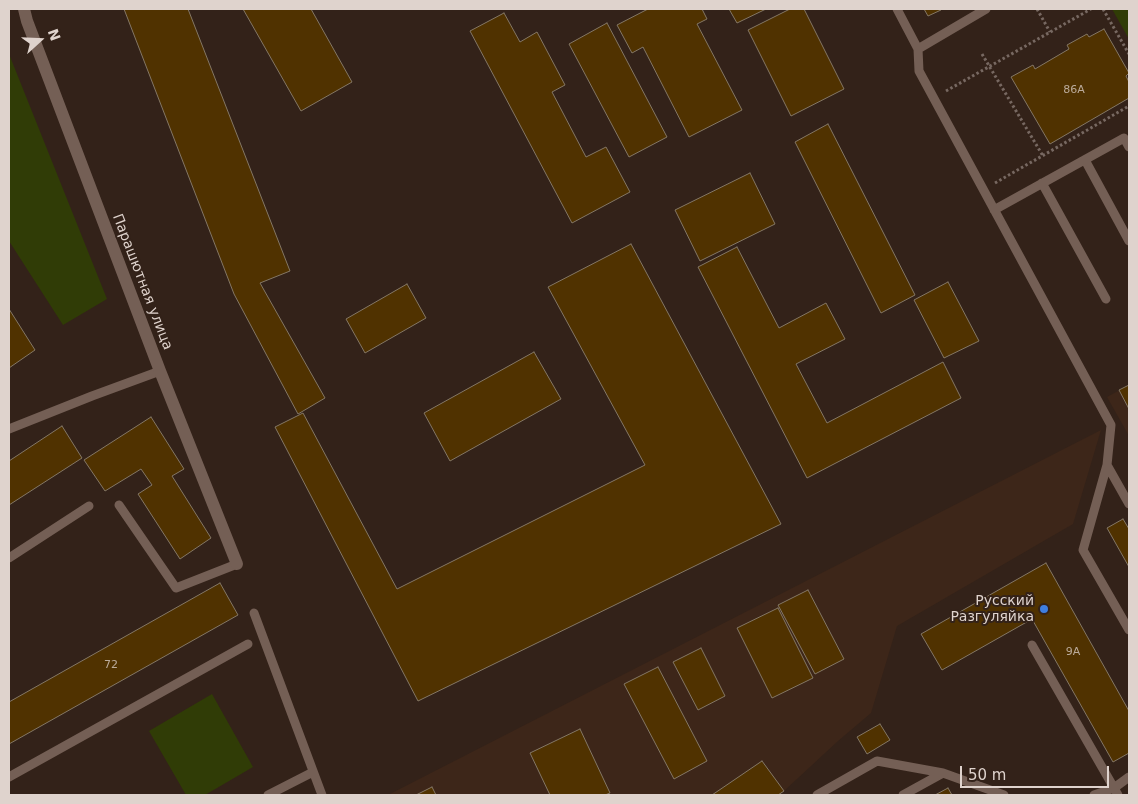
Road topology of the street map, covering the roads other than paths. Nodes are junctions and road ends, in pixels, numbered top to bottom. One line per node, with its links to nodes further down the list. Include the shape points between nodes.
1 (24, 9): 12 (street, Парашютная улица)
2 (897, 9): 5 (lane)
3 (986, 9): 4 (lane)
4 (976, 11): 5 (lane)
5 (918, 49): 9 (lane, via 918,70)
6 (1129, 147): 7 (lane, via 1124,138)
7 (1084, 160): 8 (lane); 10 (lane)
8 (1042, 183): 9 (lane); 11 (lane)
9 (994, 210): 14 (lane, via 1111,425)
10 (1129, 241)
11 (1106, 299)
12 (160, 371): 13 (lane); 19 (street, Парашютная улица)
13 (9, 429)
14 (1107, 465): 15 (lane); 21 (lane, via 1083,550)
15 (1129, 504)
16 (90, 506): 18 (lane)
17 (119, 506): 19 (lane, via 176,588)
18 (9, 558)
19 (237, 564)
20 (254, 612): 24 (lane)
21 (1129, 630)
22 (248, 644): 26 (lane)
23 (1032, 645): 28 (lane)
24 (313, 772): 29 (lane); 30 (lane)
25 (943, 773): 31 (lane, via 877,761); 32 (lane); 33 (lane)
26 (9, 777)
27 (1129, 777): 28 (lane)
28 (1116, 792): 34 (lane)
29 (268, 795)
30 (322, 795)
31 (817, 795)
32 (903, 795)
33 (1004, 795)
34 (1094, 795)

